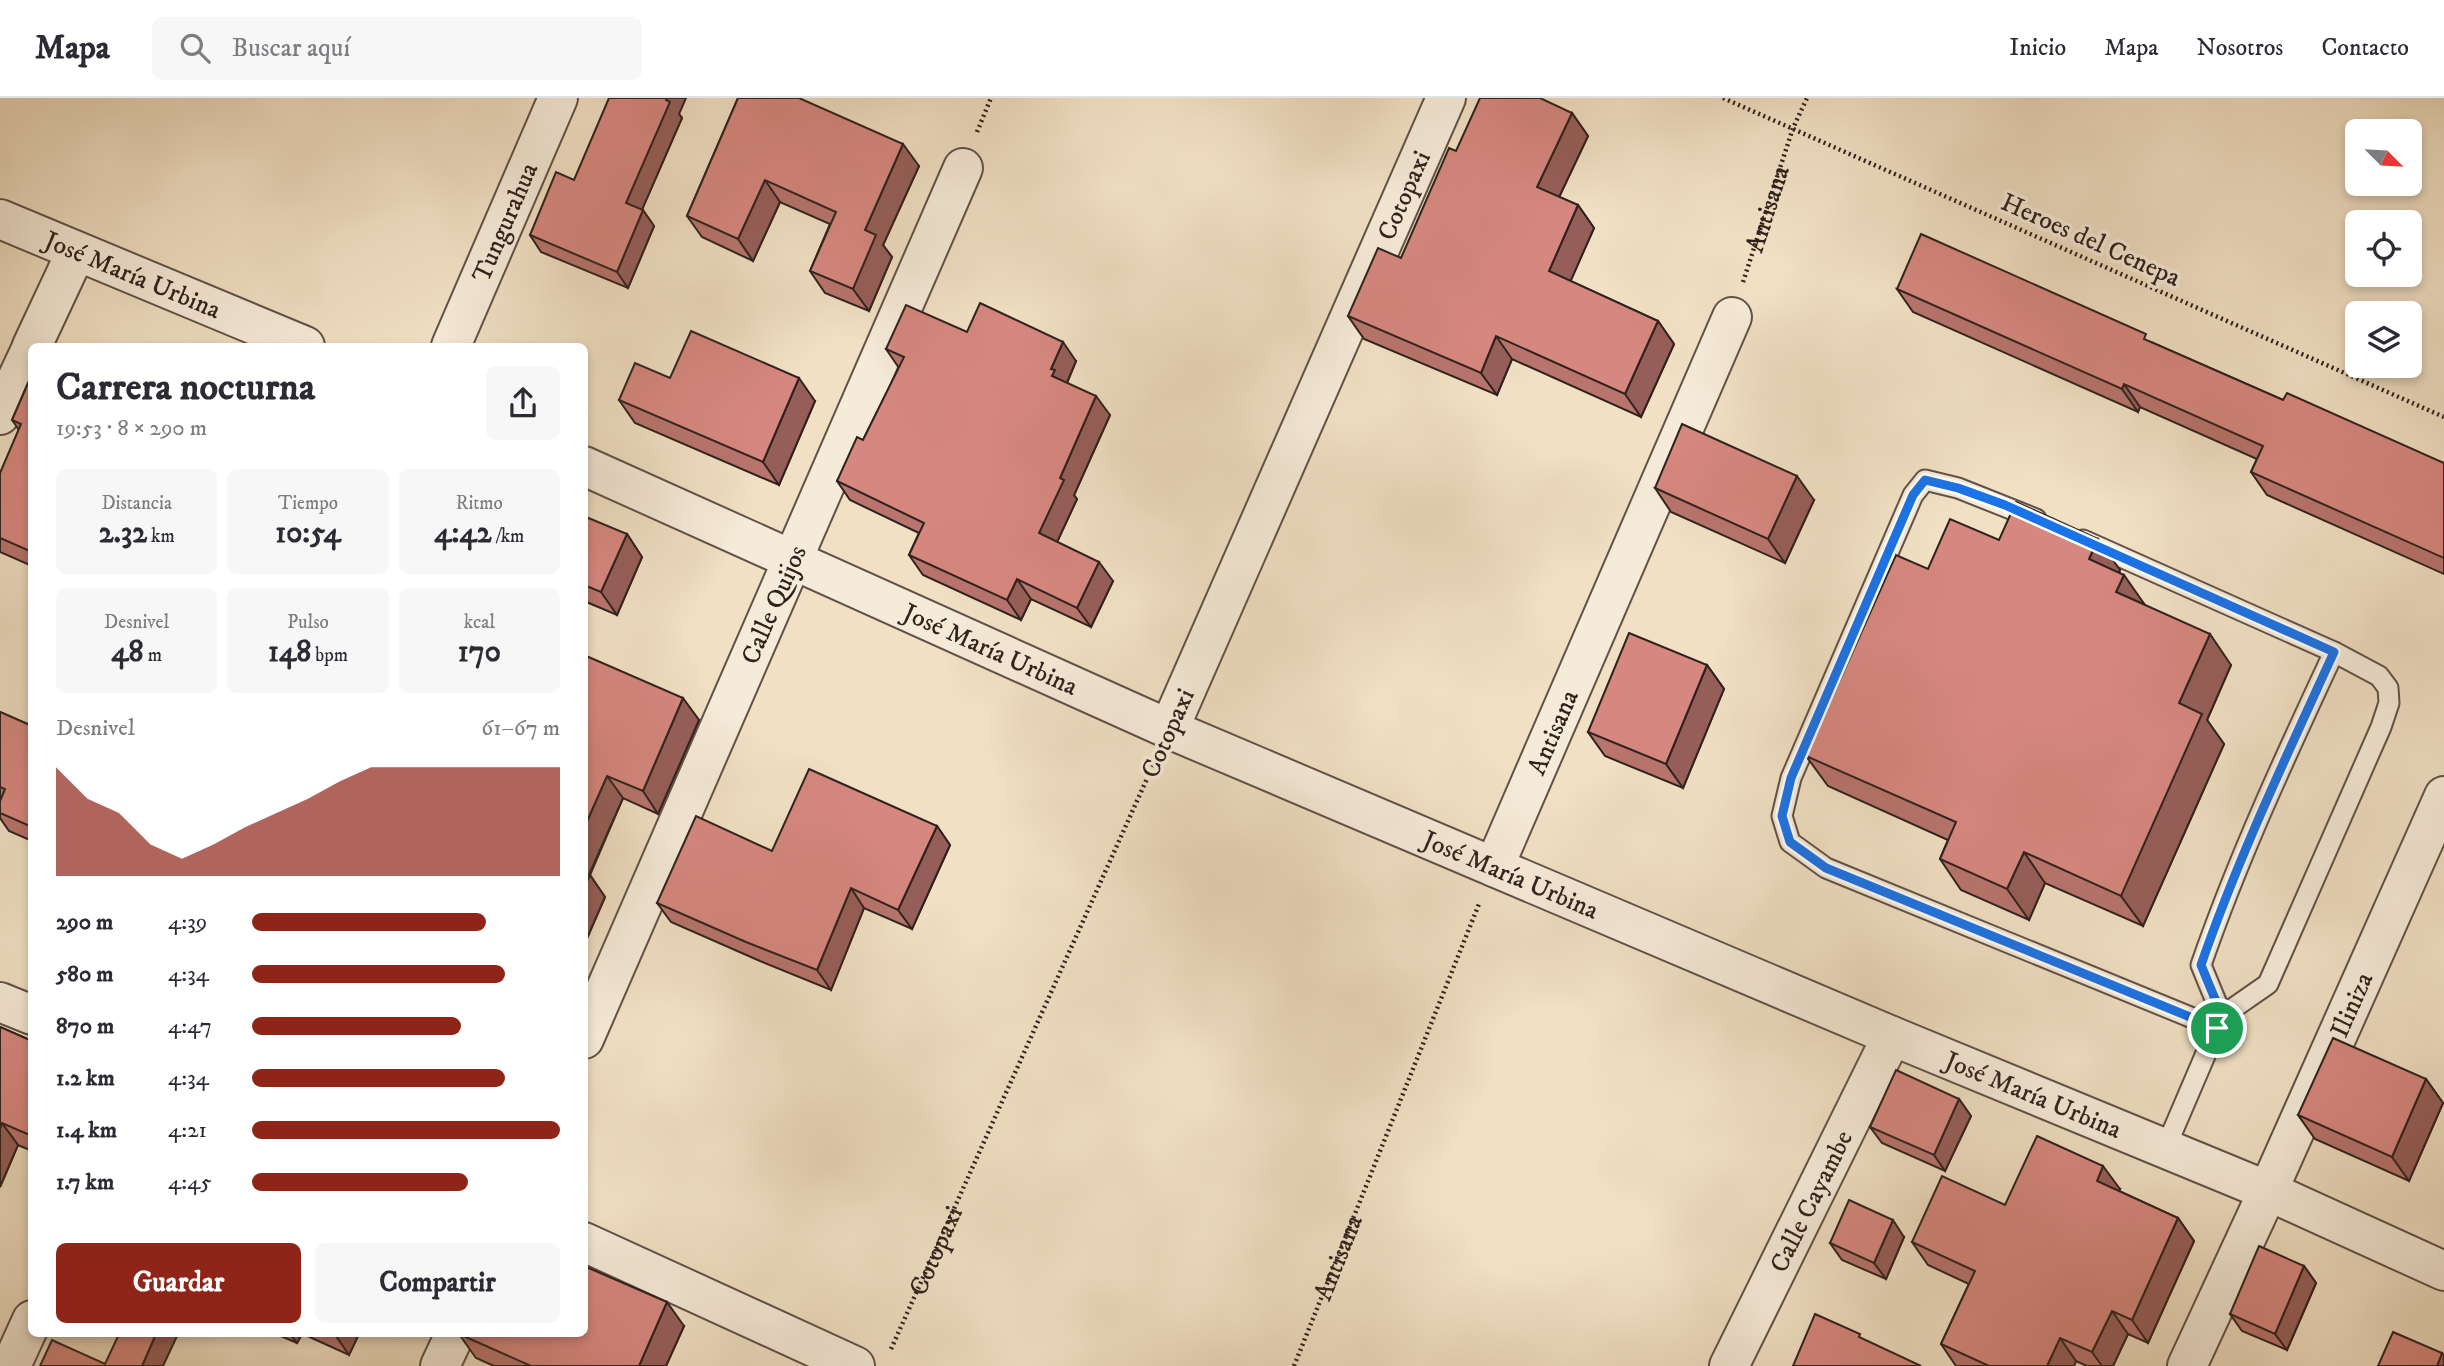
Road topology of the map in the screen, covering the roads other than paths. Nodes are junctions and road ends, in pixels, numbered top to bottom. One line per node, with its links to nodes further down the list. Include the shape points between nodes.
1 (558, 98): 9 (street, Tungurahua)
2 (1446, 98): 15 (street, Cotopaxi)
3 (963, 169): 13 (street, Calle Quijos)
4 (0, 219): 5 (street, José María Urbina)
5 (76, 253): 7 (street); 8 (street, José María Urbina)
6 (1731, 317): 17 (street, Antisana)
7 (34, 343)
8 (298, 343)
9 (452, 343)
10 (28, 356): 11 (street)
11 (0, 415)
12 (588, 468): 13 (street, José María Urbina)
13 (792, 558): 15 (street, José María Urbina); 21 (street, Calle Quijos)
14 (2334, 652): 20 (lane, via 2225,898 2201,965); 20 (lane, via 2379,676 2388,688 2389,702 2268,984); 20 (lane, via 2061,530 1958,488 1925,480 1913,495 1791,778 1782,816 1790,842 1826,868)
15 (1169, 729): 17 (street, José María Urbina)
16 (2444, 796): 24 (street, Iliniza)
17 (1494, 867): 22 (street, José María Urbina)
18 (0, 1002): 19 (street)
19 (28, 1013)
20 (2220, 1022): 23 (lane)
21 (588, 1030)
22 (1892, 1037): 23 (street, José María Urbina); 32 (street, Calle Cayambe)
23 (2165, 1149): 24 (street, José María Urbina)
24 (2268, 1192): 26 (street, José María Urbina); 33 (street, Iliniza)
25 (588, 1244): 29 (street)
26 (2444, 1271)
27 (28, 1329): 30 (street)
28 (454, 1337): 31 (street)
29 (872, 1360)
30 (11, 1366)
31 (440, 1366)
32 (1729, 1366)
33 (2187, 1366)

